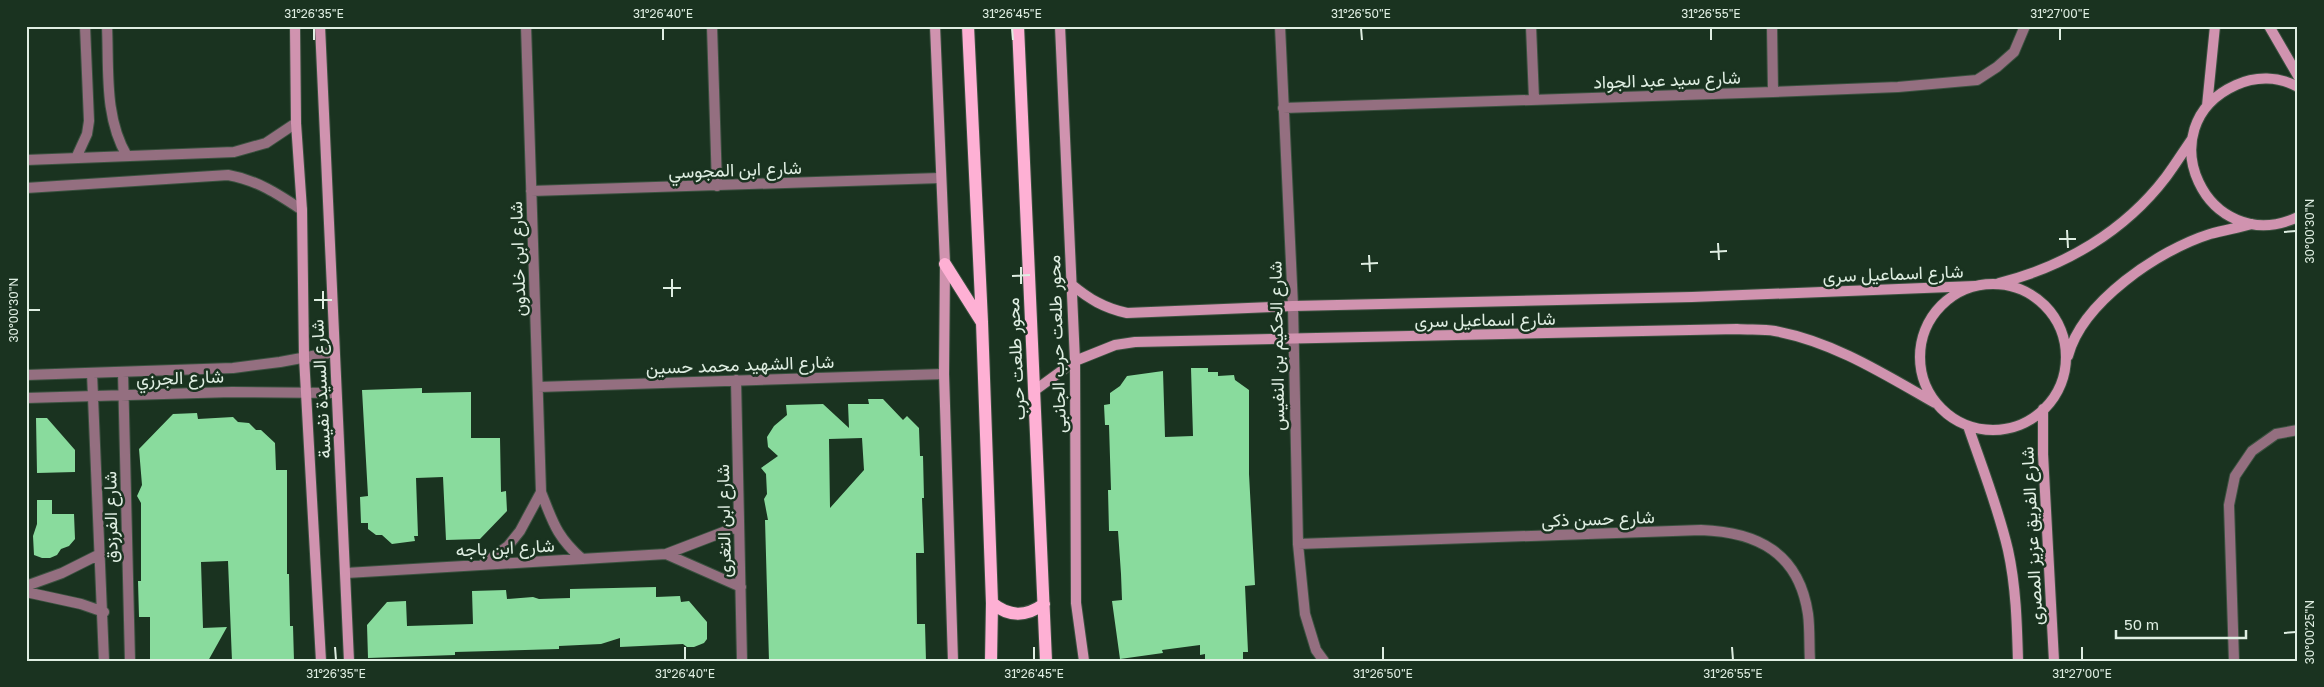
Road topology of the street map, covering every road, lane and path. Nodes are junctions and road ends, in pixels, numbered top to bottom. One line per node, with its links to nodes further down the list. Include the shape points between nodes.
1 (85, 26): 26 (street, via 89,120 87,134)
2 (107, 26): 25 (street, via 112,118)
3 (295, 26): 23 (street, شارع السيدة نفيسة)
4 (320, 26): 44 (street, شارع السيدة نفيسة)
5 (526, 26): 31 (street, شارع ابن خلدون)
6 (712, 26): 29 (street)
7 (935, 26): 28 (street)
8 (968, 26): 42 (main road, محور طلعت حرب)
9 (1018, 26): 54 (main road, محور طلعت حرب)
10 (1060, 26): 38 (street, محور طلعت حرب الجانبى)
11 (1280, 26): 22 (street, شارع الحكيم بن النفيس)
12 (1531, 26): 20 (street)
13 (1772, 26): 19 (street)
14 (2025, 26): 19 (street, شارع سيد عبد الجواد, via 2014,52 1998,68 1977,80)
15 (2215, 26): 21 (street)
16 (2269, 26): 17 (street)
17 (2298, 76)
18 (2298, 86): 21 (street, via 2268,78 2245,81 2224,90)
19 (1773, 92): 20 (street, شارع سيد عبد الجواد)
20 (1534, 99): 22 (street, شارع سيد عبد الجواد)
21 (2207, 106): 24 (street)
22 (1283, 108): 41 (street, شارع الحكيم بن النفيس)
23 (296, 123): 25 (street, via 266,143 250,149); 32 (street, شارع السيدة نفيسة)
24 (2192, 138): 36 (street, via 2191,158 2204,194 2217,208); 39 (street, via 2160,184 2134,212 2097,242 2060,262)
25 (127, 156): 26 (street)
26 (76, 158): 27 (street)
27 (26, 160)
28 (940, 178): 29 (street, شارع ابن المجوسي); 37 (street)
29 (717, 186): 31 (street, شارع ابن المجوسي)
30 (26, 188): 32 (street, via 228,175 247,178 265,186)
31 (531, 192): 53 (street, شارع ابن خلدون)
32 (302, 210): 45 (street, شارع السيدة نفيسة)
33 (2298, 217): 34 (street)
34 (2287, 222): 35 (street); 36 (street)
35 (2298, 222)
36 (2252, 224): 47 (street, via 2210,235 2169,252 2132,276 2100,305 2073,339)
37 (945, 264): 42 (main road); 50 (street)
38 (1071, 284): 41 (street, شارع اسماعيل سرى, via 1092,301 1127,313); 46 (street, محور طلعت حرب الجانبى)
39 (1996, 284): 40 (street); 47 (street, via 2016,288 2035,297 2050,312 2060,330 2065,350)
40 (1975, 286): 41 (street, شارع اسماعيل سرى, via 1692,297); 60 (street, via 1956,294 1939,307 1922,337 1919,364 1924,385)
41 (1293, 306): 43 (street, شارع الحكيم بن النفيس)
42 (982, 322): 75 (main road, محور طلعت حرب)
43 (1292, 340): 46 (street, شارع اسماعيل سرى, via 1136,342 1115,345); 60 (street, شارع اسماعيل سرى, via 1728,329 1774,331 1810,339 1855,357); 66 (street, شارع الحكيم بن النفيس)
44 (334, 352): 45 (street, شارع الجرزي); 56 (street, شارع السيدة نفيسة)
45 (304, 358): 48 (street, شارع الجرزي, via 233,368); 55 (street, شارع السيدة نفيسة)
46 (1074, 361): 54 (street, شارع اسماعيل سرى); 86 (street, محور طلعت حرب الجانبى, via 1076,603)
47 (2064, 371): 61 (street, via 2059,391)
48 (123, 372): 49 (street, شارع الجرزي); 58 (street, شارع الفرزدق)
49 (92, 373): 51 (street, شارع الجرزي); 57 (street, شارع الفرزدق)
50 (944, 374): 52 (street, شارع الشهيد محمد حسين); 83 (street)
51 (26, 375)
52 (736, 380): 53 (street, شارع الشهيد محمد حسين); 65 (street, شارع ابن التغرى)
53 (538, 387): 64 (street, شارع ابن خلدون)
54 (1034, 391): 76 (main road, محور طلعت حرب)
55 (307, 393): 56 (street, شارع الجرزي); 58 (street, شارع الجرزي); 80 (street, شارع السيدة نفيسة)
56 (336, 393): 71 (street, شارع السيدة نفيسة)
57 (94, 395): 58 (street, شارع الجرزي); 59 (street, شارع الجرزي); 67 (street, شارع الفرزدق)
58 (123, 395): 79 (street, شارع الفرزدق)
59 (26, 398)
60 (1935, 402): 62 (street)
61 (2043, 409): 62 (street, via 2027,421 2008,428 1988,430); 90 (street, شارع الفريق عزيز المصرى)
62 (1968, 426): 89 (street, شارع الفريق عزيز المصرى, via 1991,487 2009,552)
63 (2298, 430): 91 (street, via 2276,434 2252,451 2235,476 2229,505)
64 (541, 492): 69 (street, شارع ابن خلدون, via 557,531); 70 (street, شارع ابن خلدون, via 508,546)
65 (739, 526): 68 (street, شارع ابن باجه); 73 (street, شارع ابن التغرى)
66 (1298, 544): 87 (street, شارع الحكيم بن النفيس, via 1305,614 1316,650); 88 (street, شارع حسن ذكى, via 1700,530 1750,537 1771,548 1790,567 1801,586 1808,614)
67 (100, 554): 72 (street); 77 (street, شارع الفرزدق)
68 (666, 554): 69 (street, شارع ابن باجه); 73 (street, شارع ابن باجه)
69 (582, 559): 70 (street, شارع ابن باجه)
70 (482, 565): 71 (street, شارع ابن باجه)
71 (346, 573): 81 (street, شارع السيدة نفيسة)
72 (26, 586)
73 (741, 587): 82 (street, شارع ابن التغرى)
74 (26, 592): 77 (street)
75 (992, 603): 76 (main road, via 1012,614 1034,611); 84 (main road, محور طلعت حرب)
76 (1044, 604): 85 (main road, محور طلعت حرب)
77 (104, 612): 78 (street, شارع الفرزدق)
78 (104, 661)
79 (130, 661)
80 (321, 661)
81 (349, 661)
82 (742, 661)
83 (953, 661)
84 (991, 661)
85 (1046, 661)
86 (1084, 661)
87 (1324, 661)
88 (1810, 661)
89 (2018, 661)
90 (2054, 661)
91 (2234, 661)

